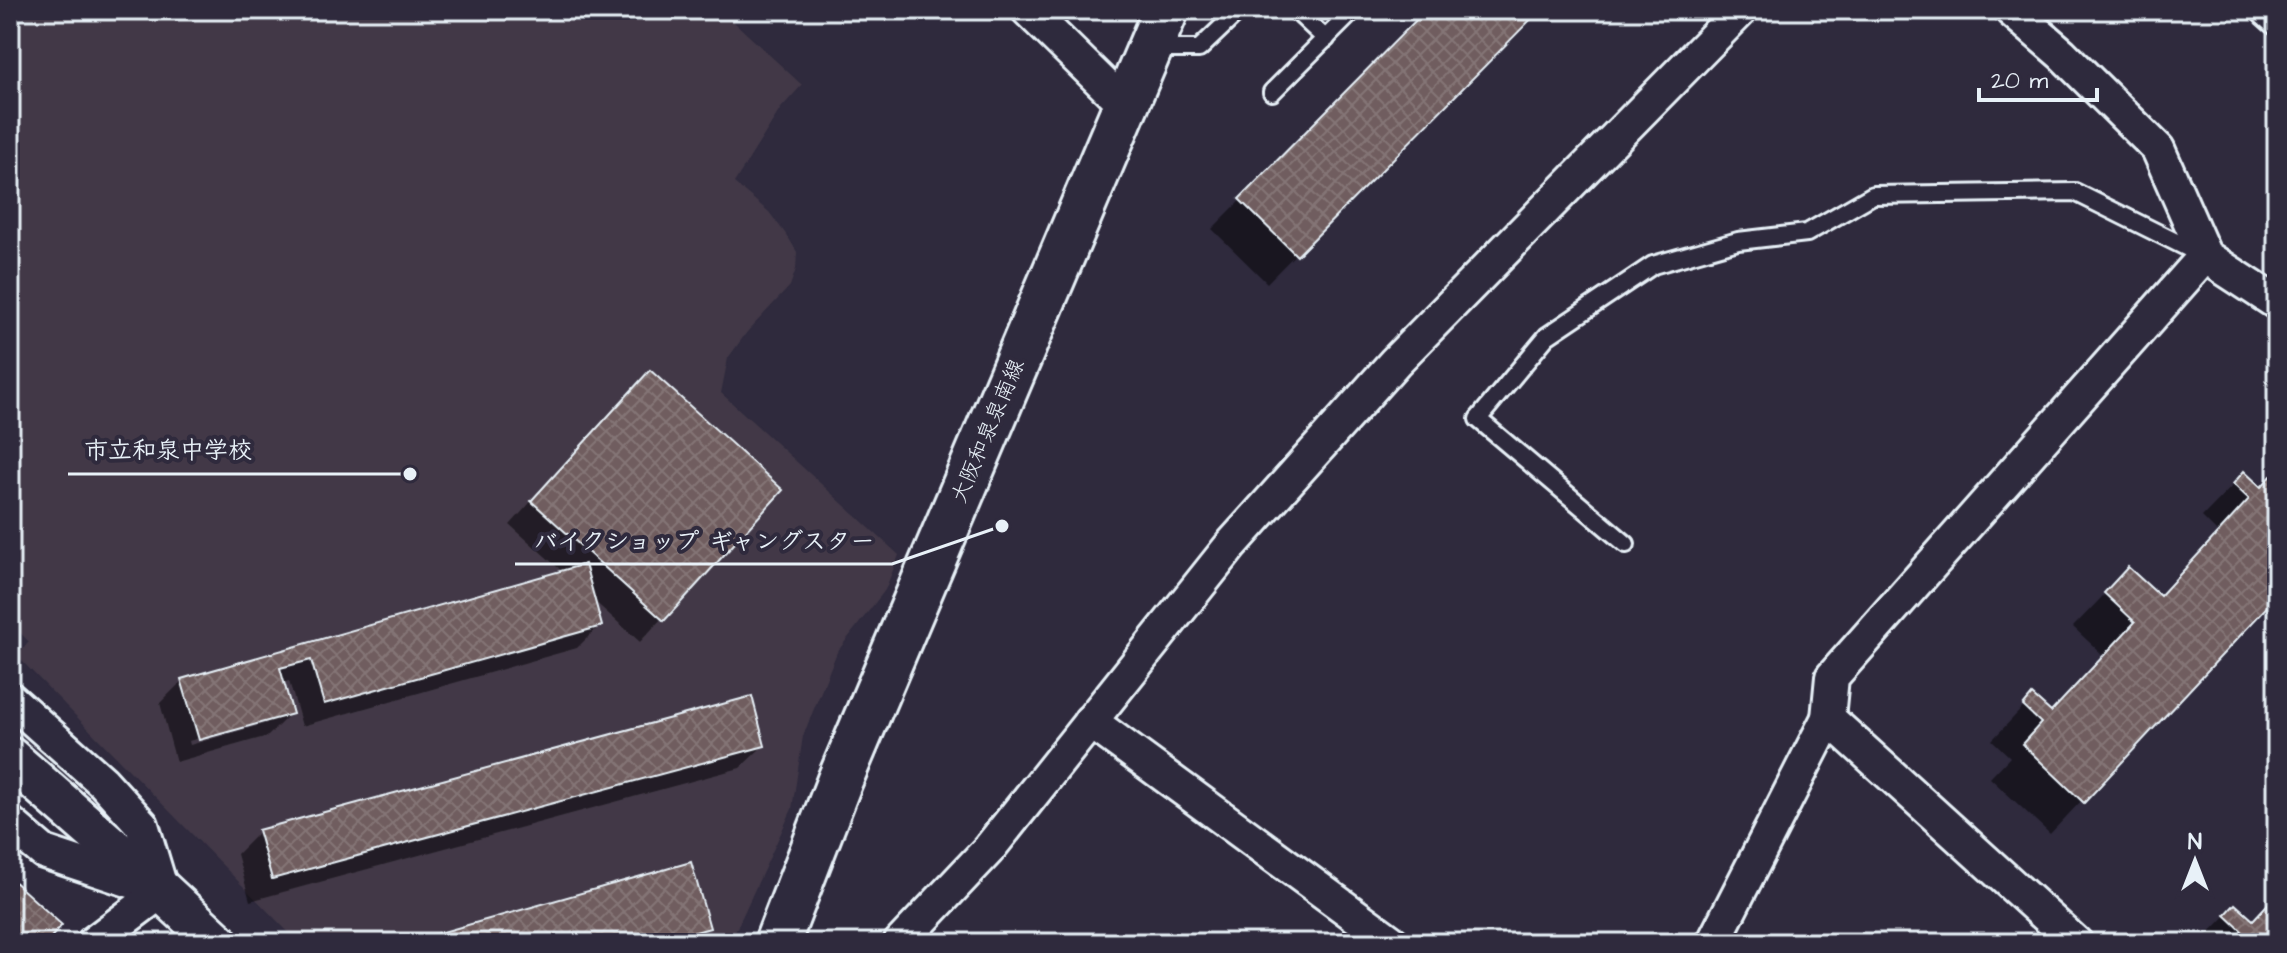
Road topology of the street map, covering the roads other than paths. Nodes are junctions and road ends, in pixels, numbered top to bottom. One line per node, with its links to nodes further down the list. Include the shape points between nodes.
1 (1028, 10): 12 (street)
2 (1240, 10): 9 (lane, via 1199,49)
3 (1295, 10): 10 (lane)
4 (1354, 10): 10 (lane)
5 (1741, 10): 18 (street, via 1395,362 1232,544)
6 (2268, 10): 8 (street)
7 (2019, 12): 13 (street, via 2158,149)
8 (2277, 18)
9 (1157, 29): 12 (main road, 大阪和泉泉南線)
10 (1326, 39): 11 (lane)
11 (1272, 92)
12 (1125, 105): 24 (main road, 大阪和泉泉南線, via 840,780)
13 (2205, 256): 14 (street); 15 (lane, via 2075,192 1873,195 1807,233 1738,241 1653,265 1547,336 1478,419); 17 (street, via 1832,677)
14 (2277, 303)
15 (1626, 544)
16 (10, 699): 21 (street, via 103,782 142,825)
17 (1828, 718): 27 (street); 28 (street)
18 (1090, 721): 25 (street, via 988,850); 26 (street)
19 (10, 758): 21 (street)
20 (10, 823): 21 (street, via 44,852)
21 (162, 891): 22 (street); 23 (street)
22 (93, 943)
23 (218, 943)
24 (777, 943)
25 (900, 943)
26 (1393, 943)
27 (1713, 943)
28 (2076, 943)

